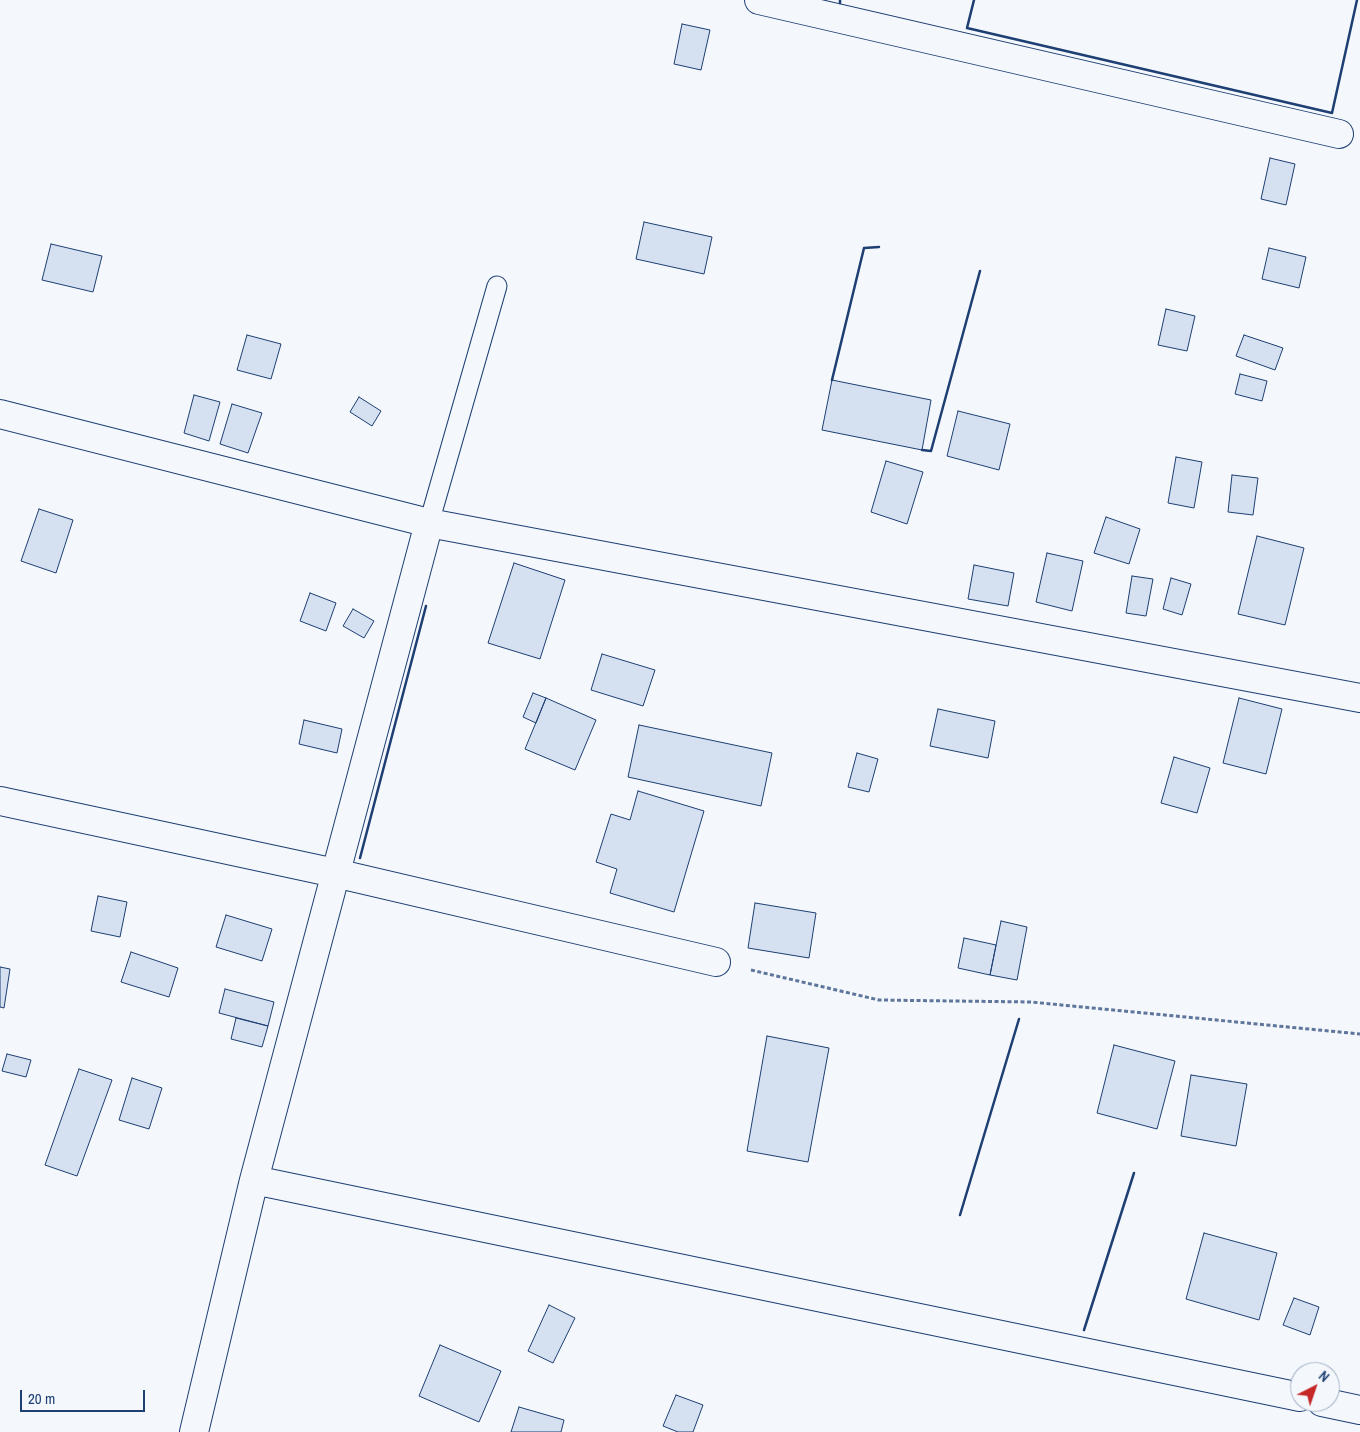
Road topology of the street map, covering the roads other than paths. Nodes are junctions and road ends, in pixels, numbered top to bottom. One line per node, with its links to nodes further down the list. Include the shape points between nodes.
1 (759, 0): 2 (street)
2 (1340, 134)
3 (497, 286): 5 (lane)
4 (0, 414): 5 (street)
5 (429, 523): 6 (street); 8 (street)
6 (1360, 698)
7 (0, 801): 8 (street)
8 (335, 873): 9 (street); 10 (street)
9 (716, 962)
10 (254, 1180): 11 (street); 14 (street)
11 (1290, 1396)
12 (1340, 1406): 13 (street)
13 (1360, 1410)
14 (194, 1432)

